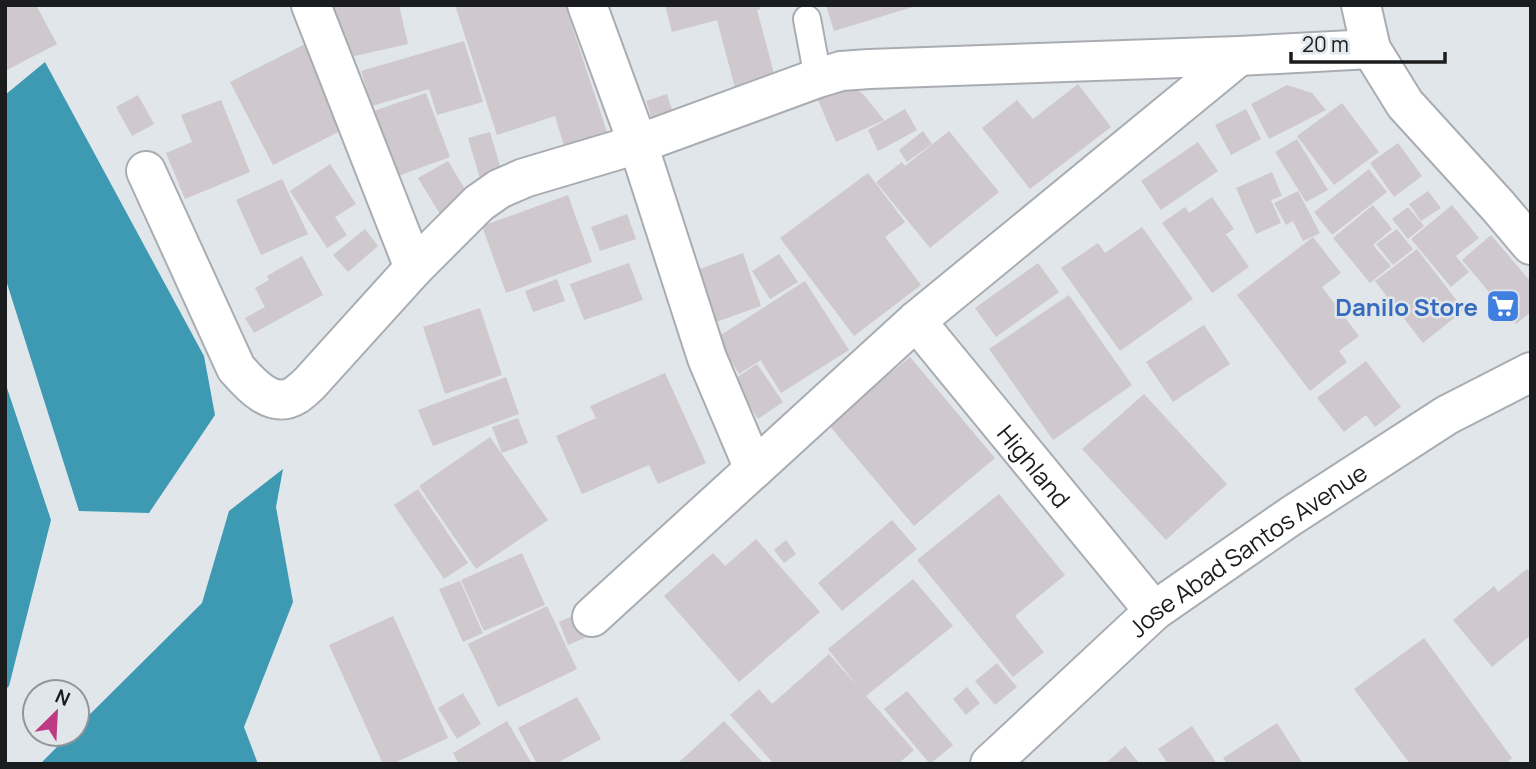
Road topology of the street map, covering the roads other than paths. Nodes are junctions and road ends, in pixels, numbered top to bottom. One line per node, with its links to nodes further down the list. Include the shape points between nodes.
1 (311, 5): 11 (street)
2 (587, 5): 8 (street)
3 (1361, 5): 5 (street)
4 (807, 19): 7 (lane)
5 (1371, 49): 6 (street); 10 (street, via 1405,104)
6 (1239, 56): 7 (street, via 869,69); 12 (street)
7 (818, 78): 8 (street)
8 (638, 144): 11 (street, via 499,189); 14 (street, via 707,358)
9 (146, 171): 11 (street, via 236,368 267,396 283,400 302,390)
10 (1531, 245)
11 (414, 268)
12 (916, 321): 14 (street); 15 (street, Highland)
13 (1531, 372): 15 (street, Jose Abad Santos Avenue, via 1447,415)
14 (754, 469): 16 (street)
15 (1154, 611): 17 (street, Jose Abad Santos Avenue)
16 (592, 617)
17 (990, 764)

